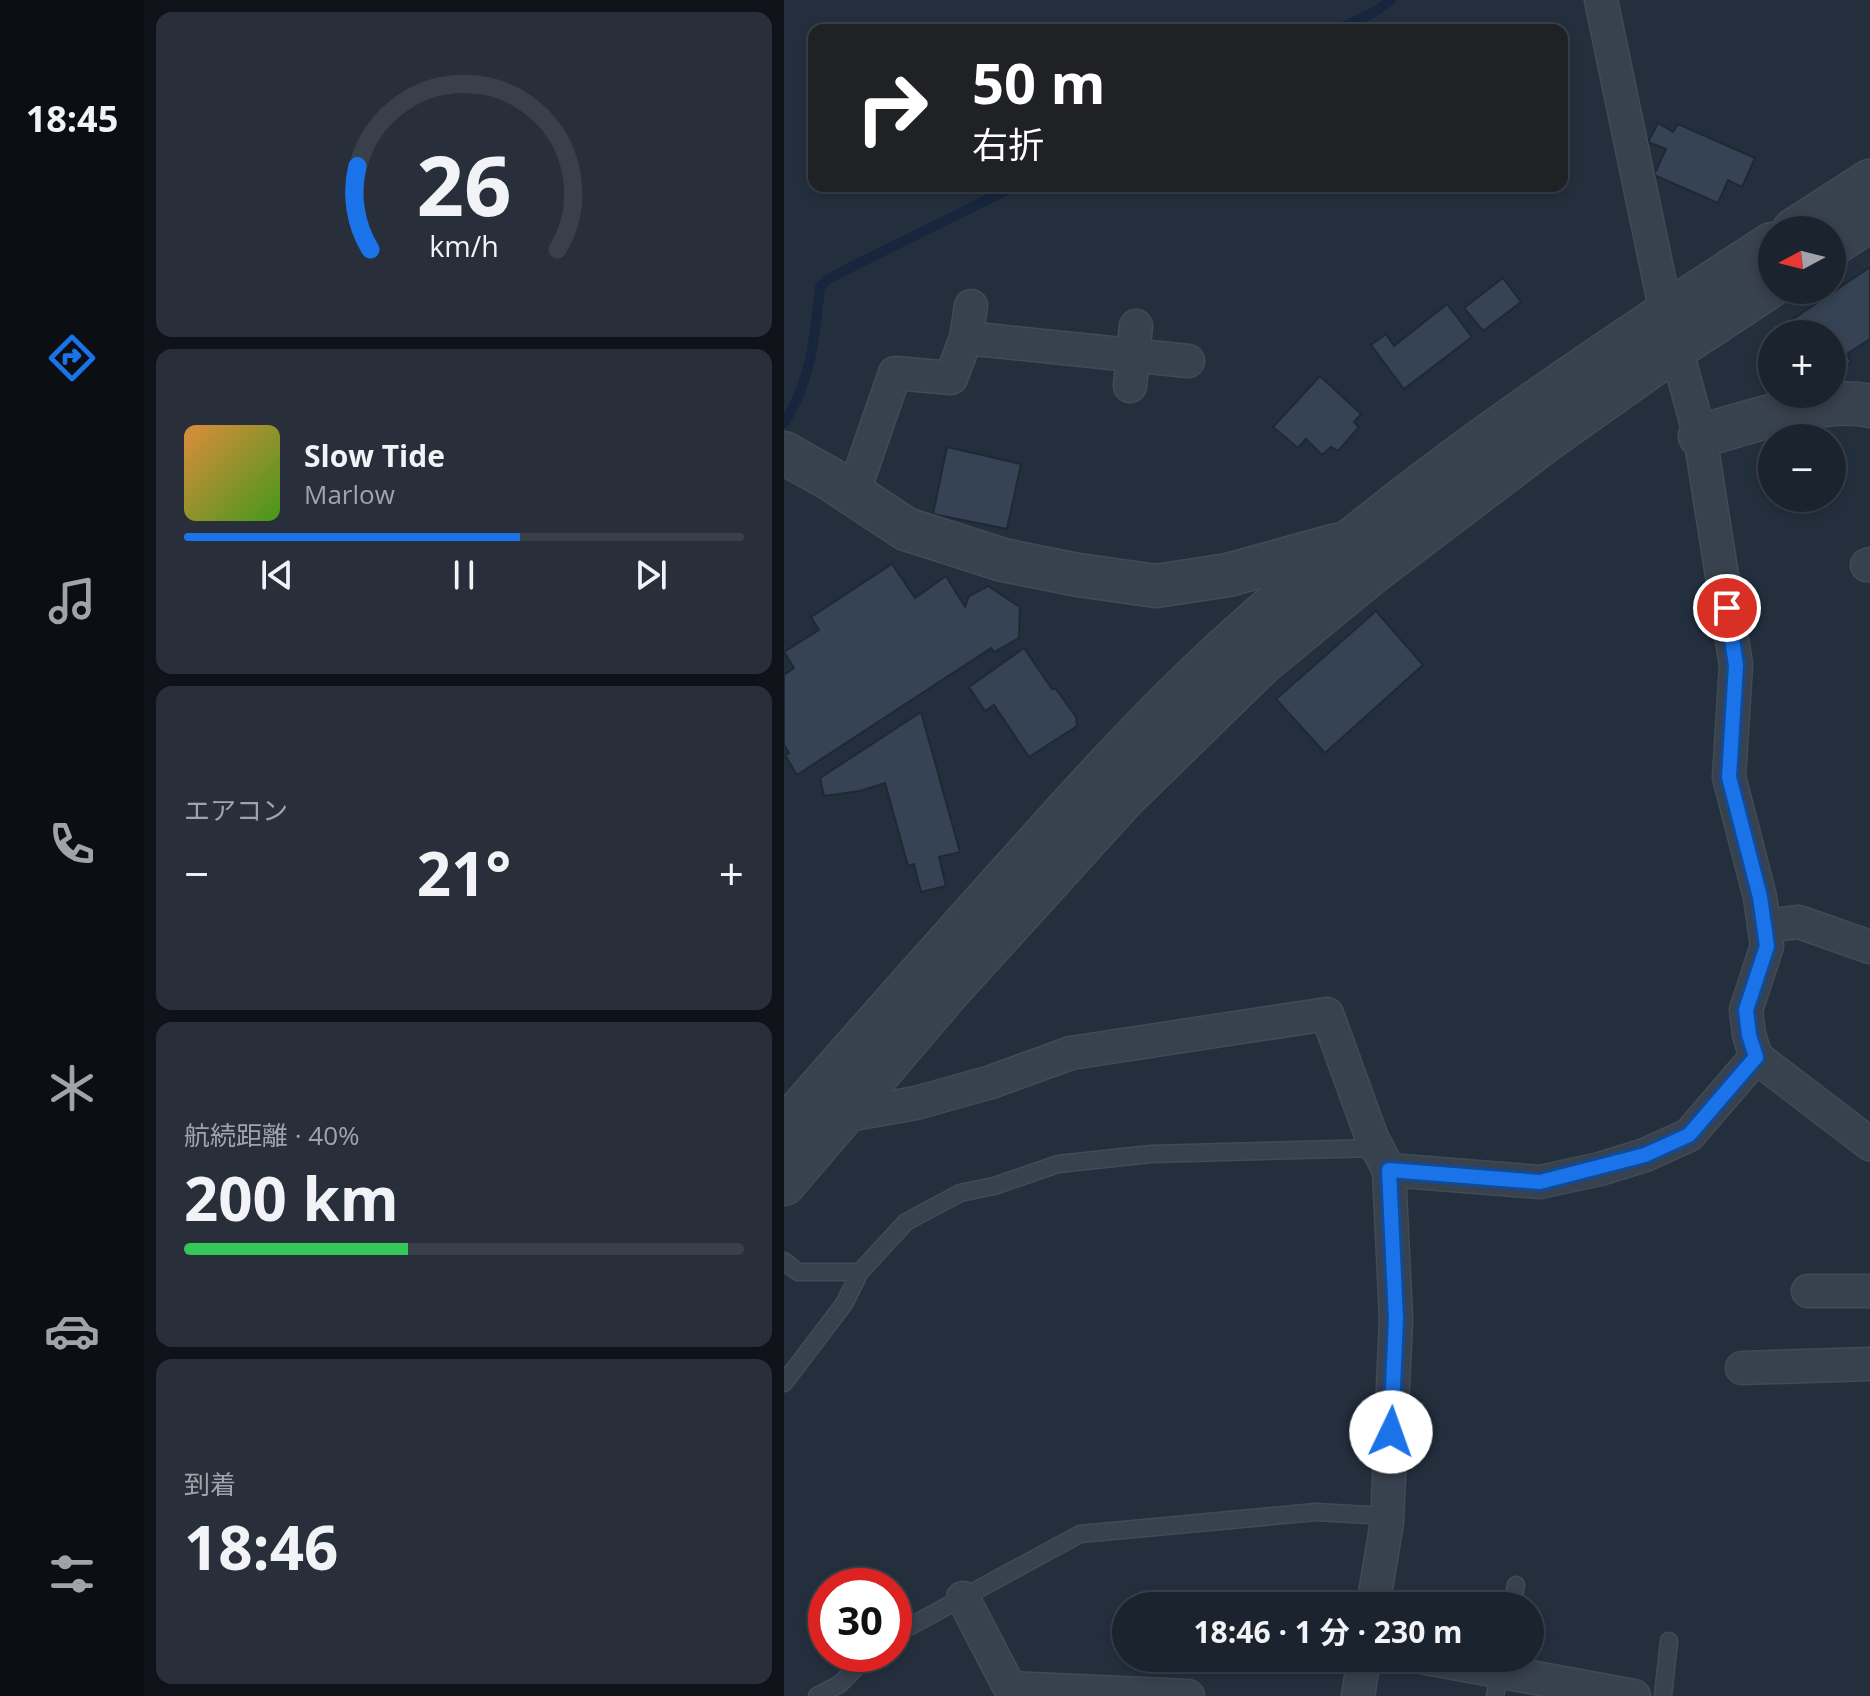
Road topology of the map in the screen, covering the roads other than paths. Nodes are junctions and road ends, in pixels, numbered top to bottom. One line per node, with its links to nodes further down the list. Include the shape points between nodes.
1 (1601, 0): 9 (street)
2 (1870, 181): 3 (street)
3 (1816, 216)
4 (1870, 220): 5 (street)
5 (1846, 236)
6 (1758, 256): 9 (street)
7 (1758, 291): 9 (street)
8 (971, 306): 10 (street)
9 (1671, 330): 13 (street); 16 (street, via 1522,409)
10 (966, 338): 11 (street); 15 (street, via 951,378 895,373)
11 (1188, 361)
12 (1870, 406): 13 (street, via 1806,408)
13 (1700, 436): 17 (street, via 1736,665 1729,777)
14 (784, 453): 15 (street)
15 (853, 494): 16 (street, via 906,529 989,555 1156,586)
16 (1359, 558): 20 (street, via 1261,664 1124,798); 21 (street, via 1236,638 1098,776)
17 (1764, 926): 18 (street, via 1799,922); 19 (street, via 1767,946 1746,1010)
18 (1870, 947)
19 (1756, 1057): 22 (street); 23 (street, via 1689,1135 1645,1155 1540,1182)
20 (842, 1116): 21 (street); 23 (street, via 916,1103 1071,1053 1327,1014); 24 (street)
21 (786, 1127)
22 (1870, 1144)
23 (1383, 1159): 26 (lane, via 1151,1154 1058,1164 960,1193 906,1222); 32 (street, via 1396,1319)
24 (784, 1184)
25 (784, 1261): 26 (lane, via 798,1272)
26 (860, 1272): 31 (lane, via 844,1304)
27 (1808, 1291): 28 (street)
28 (1870, 1291)
29 (1870, 1364): 30 (street)
30 (1742, 1368)
31 (784, 1383)
32 (1387, 1516): 34 (street); 36 (lane, via 1316,1512 1080,1534)
33 (1516, 1585): 35 (lane)
34 (1375, 1592)
35 (1515, 1592)
36 (963, 1598): 37 (lane); 42 (street)
37 (912, 1625)
38 (1669, 1641): 47 (lane)
39 (852, 1672): 43 (lane)
40 (1362, 1672): 45 (street)
41 (1499, 1675): 46 (street)
42 (1013, 1692): 44 (street)
43 (817, 1696)
44 (1188, 1696)
45 (1358, 1696)
46 (1634, 1696)
47 (1663, 1696)

